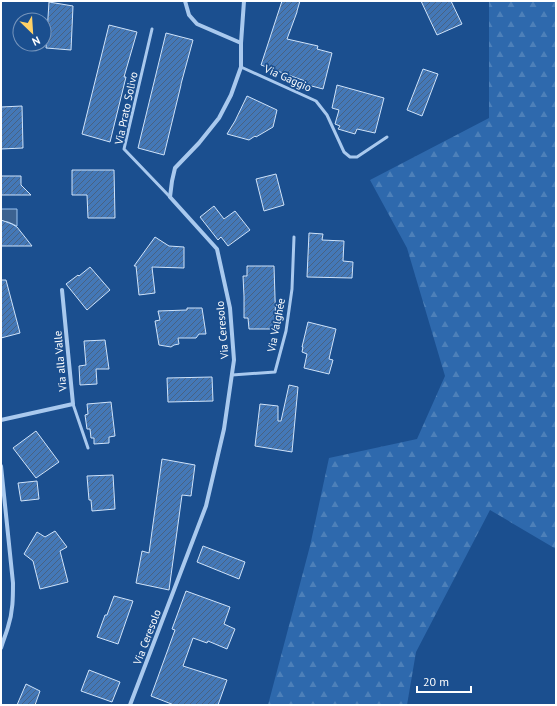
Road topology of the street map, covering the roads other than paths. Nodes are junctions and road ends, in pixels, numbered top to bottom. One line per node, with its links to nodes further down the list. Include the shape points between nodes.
1 (185, 1): 4 (street, via 189,15 197,24)
2 (244, 1): 4 (street)
3 (152, 29): 7 (lane, Via Prato Solivo, via 124,149)
4 (241, 43): 5 (street)
5 (241, 67): 6 (lane, Via Gaggio, via 316,101 327,115 344,152 350,157 357,157); 7 (street, via 219,118 175,168)
6 (386, 137)
7 (170, 197): 10 (street, Via Ceresolo, via 217,249 230,308 234,360)
8 (294, 237): 10 (lane, Via Valghée, via 292,289 286,331 275,372)
9 (62, 290): 11 (street, Via alla Valle)
10 (232, 375): 16 (street, Via Ceresolo, via 224,429 206,506)
11 (73, 404): 12 (street, Via alla Valle); 13 (lane)
12 (1, 420)
13 (88, 448)
14 (1, 466): 15 (street, via 13,582 9,626)
15 (1, 648)
16 (130, 705)

